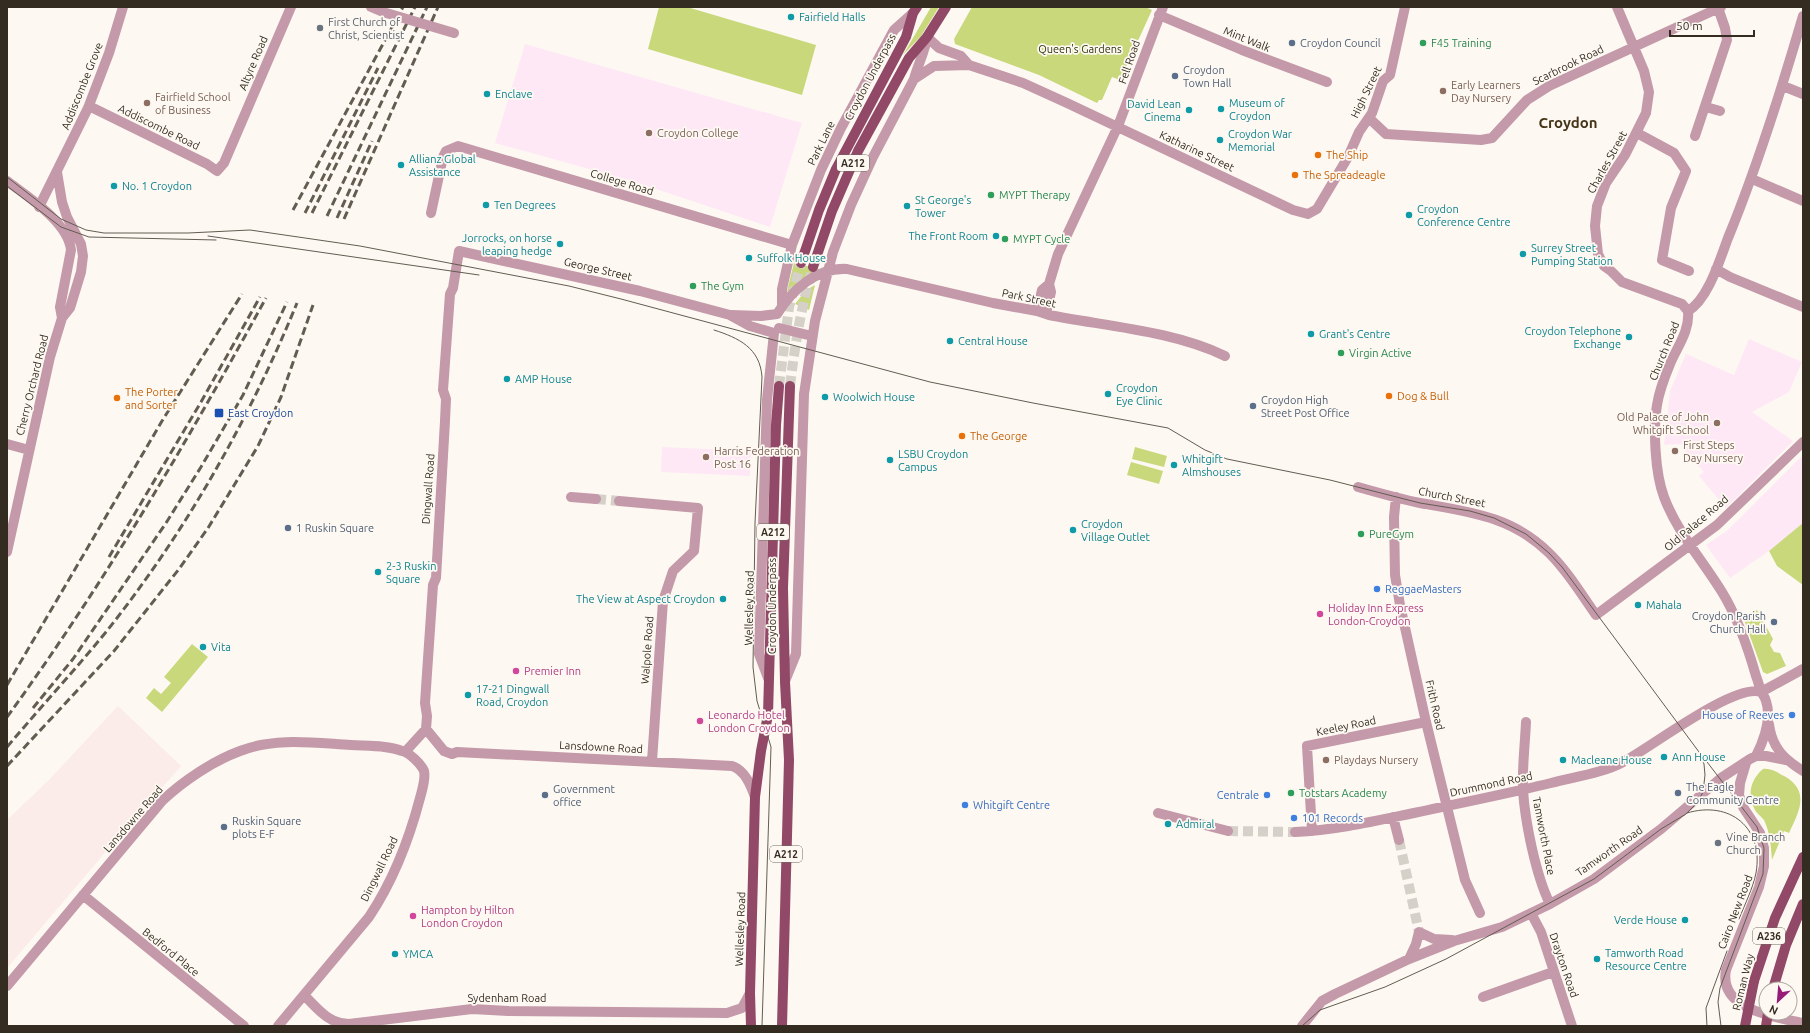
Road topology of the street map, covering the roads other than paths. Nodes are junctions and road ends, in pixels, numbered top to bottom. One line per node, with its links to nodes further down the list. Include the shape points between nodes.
1 (123, 7): 19 (street, Addiscombe Grove)
2 (291, 7): 27 (street, Altyre Road, via 224,164)
3 (371, 7): 11 (street, bridge)
4 (946, 7): 12 (main road, A212)
5 (1405, 7): 22 (street, High Street, via 1390,75 1383,81)
6 (1617, 7): 13 (street, Charles Street)
7 (1719, 8): 13 (street, Scarbrook Road); 20 (street, via 1727,40)
8 (915, 10): 34 (street, Park Lane, via 894,30 838,134 809,197); 36 (main road, Croydon Underpass / A212, via 906,37 836,169)
9 (1161, 11): 16 (street, Mint Walk, via 1242,50); 23 (street, Fell Road)
10 (1803, 16): 17 (street, Church Road)
11 (454, 33)
12 (927, 37): 14 (street, Katharine Street, via 939,48 961,56); 15 (street, via 926,48); 37 (main road, A212, via 909,58 858,151 832,211)
13 (1633, 47): 22 (street, Scarbrook Road, via 1535,94 1521,105 1492,138 1481,140 1386,134); 24 (street, Charles Street, via 1644,71 1649,92 1646,113)
14 (969, 64): 15 (street, Katharine Street, via 934,66); 23 (street, Katharine Street, via 1023,83)
15 (914, 79): 40 (street, via 862,180)
16 (1327, 82)
17 (1783, 86): 18 (street); 28 (street, Church Road)
18 (1803, 94)
19 (89, 106): 26 (street, Addiscombe Grove); 27 (street, Addiscombe Road, via 183,152)
20 (1706, 107): 21 (street); 25 (street)
21 (1720, 111)
22 (1369, 118): 33 (street, High Street, via 1317,209 1308,214)
23 (1118, 126): 33 (street, Katharine Street); 44 (street, Fell Road, via 1060,249 1049,284 1051,292)
24 (1637, 133): 39 (street, via 1674,153 1686,171 1671,208 1662,260); 43 (street, Charles Street, via 1606,183 1597,206 1595,226 1598,254 1604,266 1622,282 1682,304)
25 (1695, 136)
26 (57, 172): 31 (street, Addiscombe Grove); 46 (street, Cherry Orchard Road, via 62,202 81,244 83,256 70,308)
27 (217, 172)
28 (1752, 179): 30 (street); 38 (street, Church Road)
29 (7, 181): 31 (street)
30 (1803, 201)
31 (39, 207): 46 (street, Cherry Orchard Road, via 61,227 70,241 71,250 60,307)
32 (431, 213): 34 (street, College Road, via 440,166 446,151 458,146)
33 (1304, 213)
34 (792, 245): 42 (street, Park Lane)
35 (459, 251): 45 (street, George Street, via 617,285); 71 (street, Dingwall Road, via 450,294 446,332 443,390 446,399 445,421 436,578 433,585 430,628)
36 (801, 263)
37 (814, 267)
38 (1716, 269): 41 (street); 43 (street, Church Road, via 1695,307)
39 (1689, 271)
40 (827, 272): 42 (street, via 800,286); 44 (street, Park Street, via 847,269); 48 (street)
41 (1803, 307)
42 (780, 310): 45 (street, George Street, via 761,316); 47 (street)
43 (1688, 311): 61 (street, Church Road, via 1689,319 1685,332 1669,365 1657,404 1656,442 1663,496 1674,520)
44 (1041, 312): 49 (street, Park Street, via 1154,334 1206,348)
45 (730, 315): 47 (street, George Street, via 750,326)
46 (62, 318): 54 (street, Cherry Orchard Road)
47 (777, 330): 48 (street, George Street); 65 (street, Wellesley Road, via 767,400 759,654)
48 (812, 336): 66 (street, via 804,394 796,654)
49 (1225, 356)
50 (779, 386): 65 (main road, Croydon Underpass / A212)
51 (790, 386): 66 (main road, Croydon Underpass / A212, via 784,554)
52 (1803, 442): 61 (street, Old Palace Road, via 1717,525)
53 (7, 444): 54 (street)
54 (29, 450): 60 (street, Cherry Orchard Road)
55 (1358, 488): 57 (street, Church Street)
56 (571, 497): 58 (street)
57 (1396, 497): 63 (street, Church Street, via 1481,514 1515,528 1549,553); 69 (street, Frith Road, via 1394,575)
58 (596, 499)
59 (619, 501): 76 (street, Walpole Road, via 698,508 694,551 673,570 663,601)
60 (9, 536): 62 (street, Cherry Orchard Road)
61 (1691, 544): 63 (street, Old Palace Road); 67 (street, Church Road, via 1733,613 1748,648)
62 (7, 552)
63 (1596, 615)
64 (1803, 669): 67 (street)
65 (768, 678): 80 (main road, Wellesley Road / A212, via 768,716)
66 (785, 682): 107 (main road, A212, via 789,760)
67 (1761, 692): 68 (street, Church Road, via 1767,703); 79 (street, Drummond Road, via 1755,690 1744,693 1679,726 1617,766)
68 (1768, 718): 73 (street); 75 (street, via 1773,742)
69 (1426, 722): 81 (street, Frith Road); 85 (street, Keeley Road, via 1307,746)
70 (1526, 722): 79 (street, Tamworth Place)
71 (426, 729): 72 (street); 76 (street, Lansdowne Road, via 444,751 452,754 457,752)
72 (405, 752): 74 (street, Lansdowne Road); 90 (street, Lansdowne Road, via 387,748 310,743 267,744 241,751 205,770 162,801)
73 (1756, 756): 75 (street, via 1772,756); 77 (street, Tamworth Road)
74 (414, 759): 101 (street, Dingwall Road, via 423,770 423,786 396,866 369,917)
75 (1786, 760): 78 (street)
76 (652, 761): 80 (street, Lansdowne Road, via 736,767 745,776)
77 (1746, 763): 91 (street, Tamworth Road, via 1720,778 1661,829 1594,879); 103 (street, Cairo New Road, via 1739,795 1743,807 1760,833 1764,848 1764,866 1726,973 1727,986 1731,995 1744,1006)
78 (1803, 771)
79 (1524, 790): 81 (street, Drummond Road); 91 (street, Tamworth Place, via 1526,815 1539,876)
80 (755, 797): 100 (main road, Wellesley Road / A212)
81 (1446, 806): 83 (street, Drummond Road); 93 (street, Frith Road, via 1465,880)
82 (1158, 812): 84 (street)
83 (1393, 817): 85 (street, Drummond Road); 87 (street)
84 (1228, 831)
85 (1312, 831): 86 (street, Drummond Road)
86 (1295, 832)
87 (1398, 840)
88 (1803, 848): 89 (street)
89 (1801, 860): 110 (main road, Roman Way / A236, bridge, via 1775,918 1760,961)
90 (83, 895): 99 (street, Lansdowne Road); 104 (street, Bedford Place)
91 (1550, 904): 94 (street, Tamworth Road)
92 (1803, 904): 98 (main road, A236, via 1786,945)
93 (1480, 913)
94 (1532, 913): 95 (street, Tamworth Road, via 1494,930); 97 (street, Drayton Road, via 1541,932)
95 (1454, 941): 96 (street, Tamworth Road); 96 (street, Tamworth Road, via 1434,939 1419,932)
96 (1409, 959): 108 (street, Tamworth Road, via 1322,1001)
97 (1553, 972): 102 (street); 109 (street, Drayton Road)
98 (1775, 981)
99 (7, 986)
100 (750, 993): 101 (street, Sydenham Road, via 742,1008 727,1013 472,1009 349,1024 328,1018); 106 (main road, Wellesley Road / A212)
101 (305, 996): 105 (street)
102 (1483, 997)
103 (1803, 1023)
104 (244, 1026)
105 (278, 1026)
106 (751, 1026)
107 (782, 1026)
108 (1302, 1026)
109 (1572, 1026)
110 (1745, 1026)

